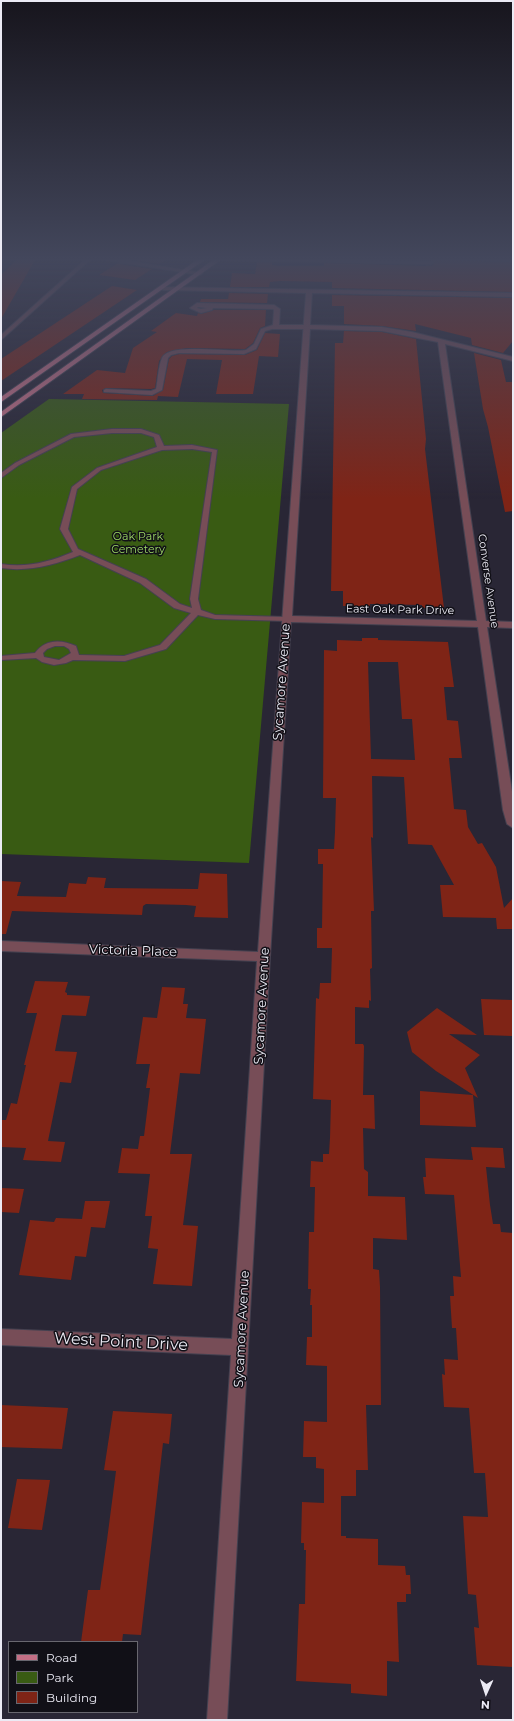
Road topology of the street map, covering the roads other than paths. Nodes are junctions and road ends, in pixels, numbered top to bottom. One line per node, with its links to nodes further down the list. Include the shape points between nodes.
1 (90, 338): 9 (main road)
2 (108, 338): 10 (main road)
3 (260, 338): 8 (lane, via 256,348 251,351 179,351 169,354 165,358 159,390 152,393)
4 (305, 338): 16 (street, Sycamore Avenue)
5 (429, 338): 6 (street)
6 (441, 341): 7 (street); 17 (street, Converse Avenue)
7 (513, 359)
8 (106, 391)
9 (1, 400)
10 (1, 414)
11 (161, 448): 12 (lane, via 157,436 141,432 73,435 17,464); 13 (lane, via 99,469 74,488 64,529 75,550); 15 (lane, via 192,447 215,451 194,599)
12 (1, 476)
13 (80, 552): 14 (lane, via 56,562 28,569); 15 (lane, via 143,581 177,606)
14 (1, 566)
15 (197, 611): 16 (lane, via 215,617); 20 (lane, via 163,647 125,659)
16 (286, 619): 17 (street, East Oak Park Drive); 24 (street, Sycamore Avenue)
17 (482, 624): 18 (street, East Oak Park Drive); 22 (street, Converse Avenue)
18 (513, 625)
19 (39, 655): 20 (lane, via 40,658 54,663); 20 (lane, via 44,647 60,644 73,648 75,654); 21 (lane)
20 (72, 657)
21 (1, 658)
22 (513, 824)
23 (1, 946): 24 (street, Victoria Place)
24 (264, 957): 26 (street, Sycamore Avenue)
25 (1, 1337): 26 (street, West Point Drive)
26 (241, 1347): 27 (street, Sycamore Avenue)
27 (217, 1720)

